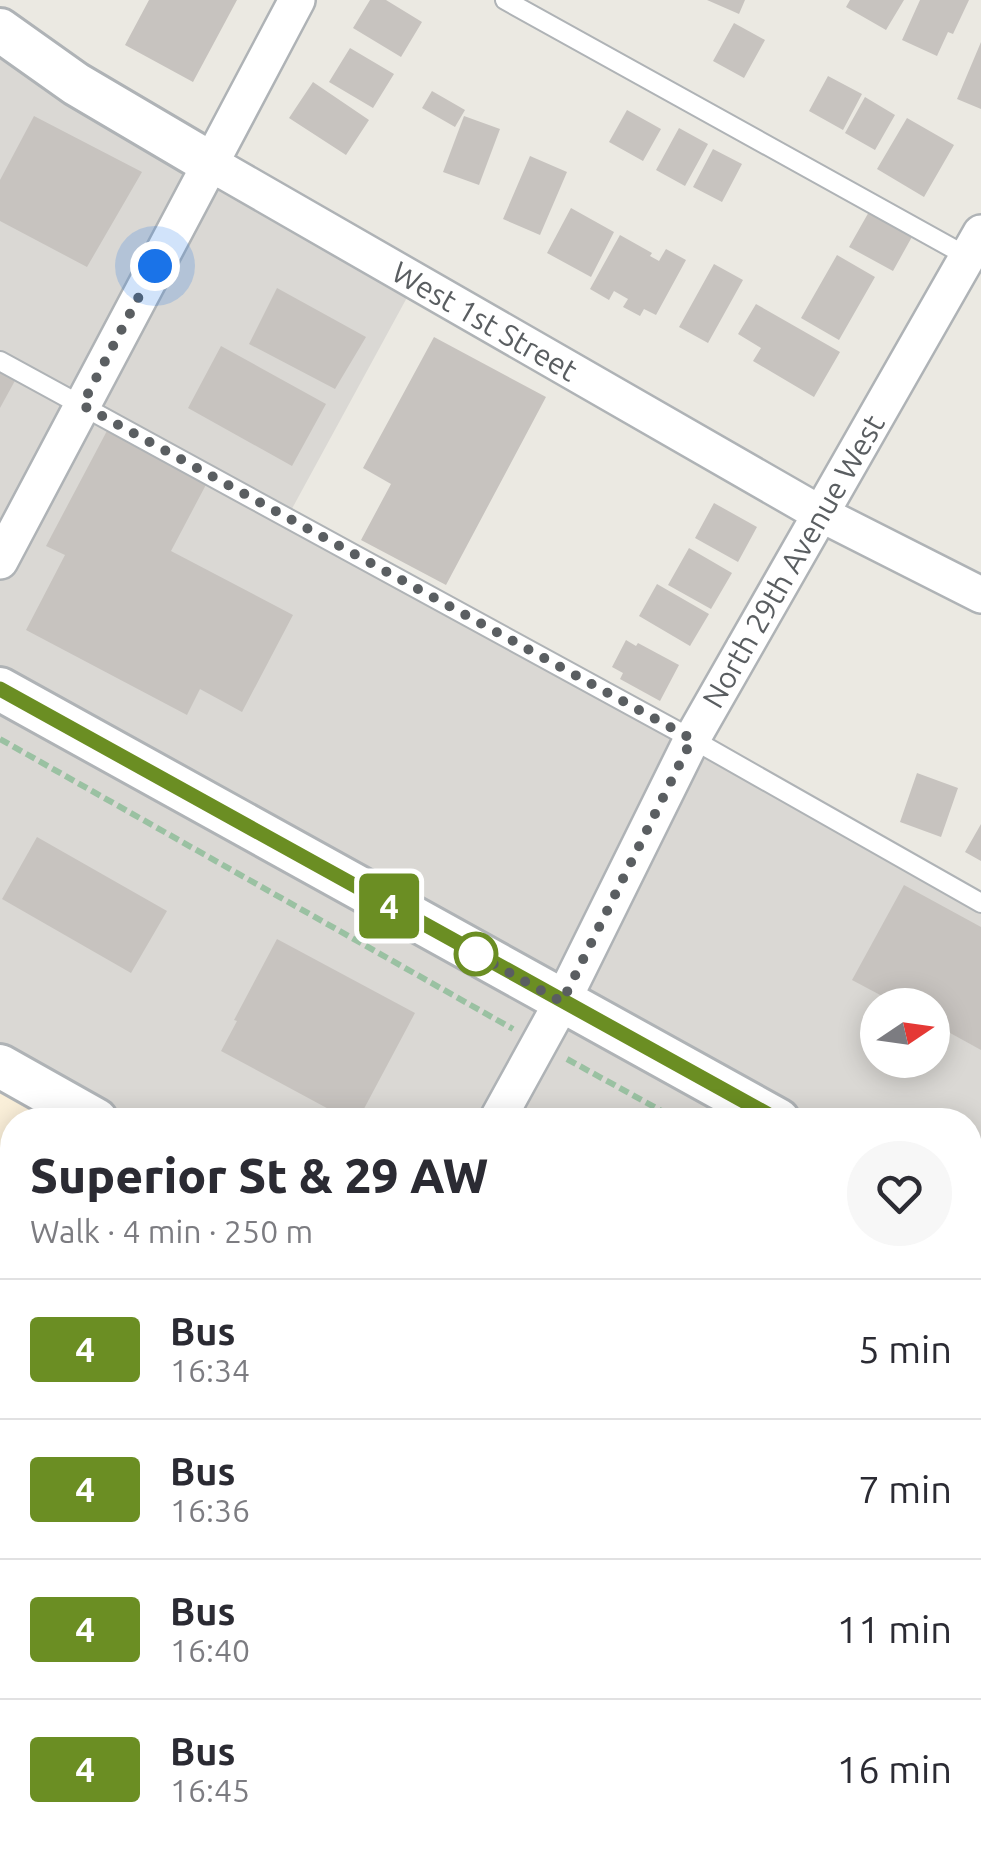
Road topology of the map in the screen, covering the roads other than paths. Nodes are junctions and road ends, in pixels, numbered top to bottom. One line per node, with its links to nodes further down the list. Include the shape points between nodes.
1 (296, 0): 4 (street)
2 (504, 0): 5 (lane)
3 (0, 30): 4 (street, West 1st Street, via 76,84)
4 (210, 162): 7 (street); 8 (street, West 1st Street)
5 (976, 251): 8 (street, North 29th Avenue West)
6 (0, 361): 7 (lane)
7 (82, 405): 9 (street); 12 (lane)
8 (820, 513): 10 (street, West 1st Street); 12 (street, North 29th Avenue West)
9 (0, 560)
10 (981, 595)
11 (0, 689): 14 (street)
12 (692, 739): 13 (lane); 14 (street, North 29th Avenue West)
13 (981, 903)
14 (562, 1002): 17 (street, North 29th Avenue West); 18 (street)
15 (0, 1066): 16 (street)
16 (75, 1108)
17 (504, 1108)
18 (756, 1108)

